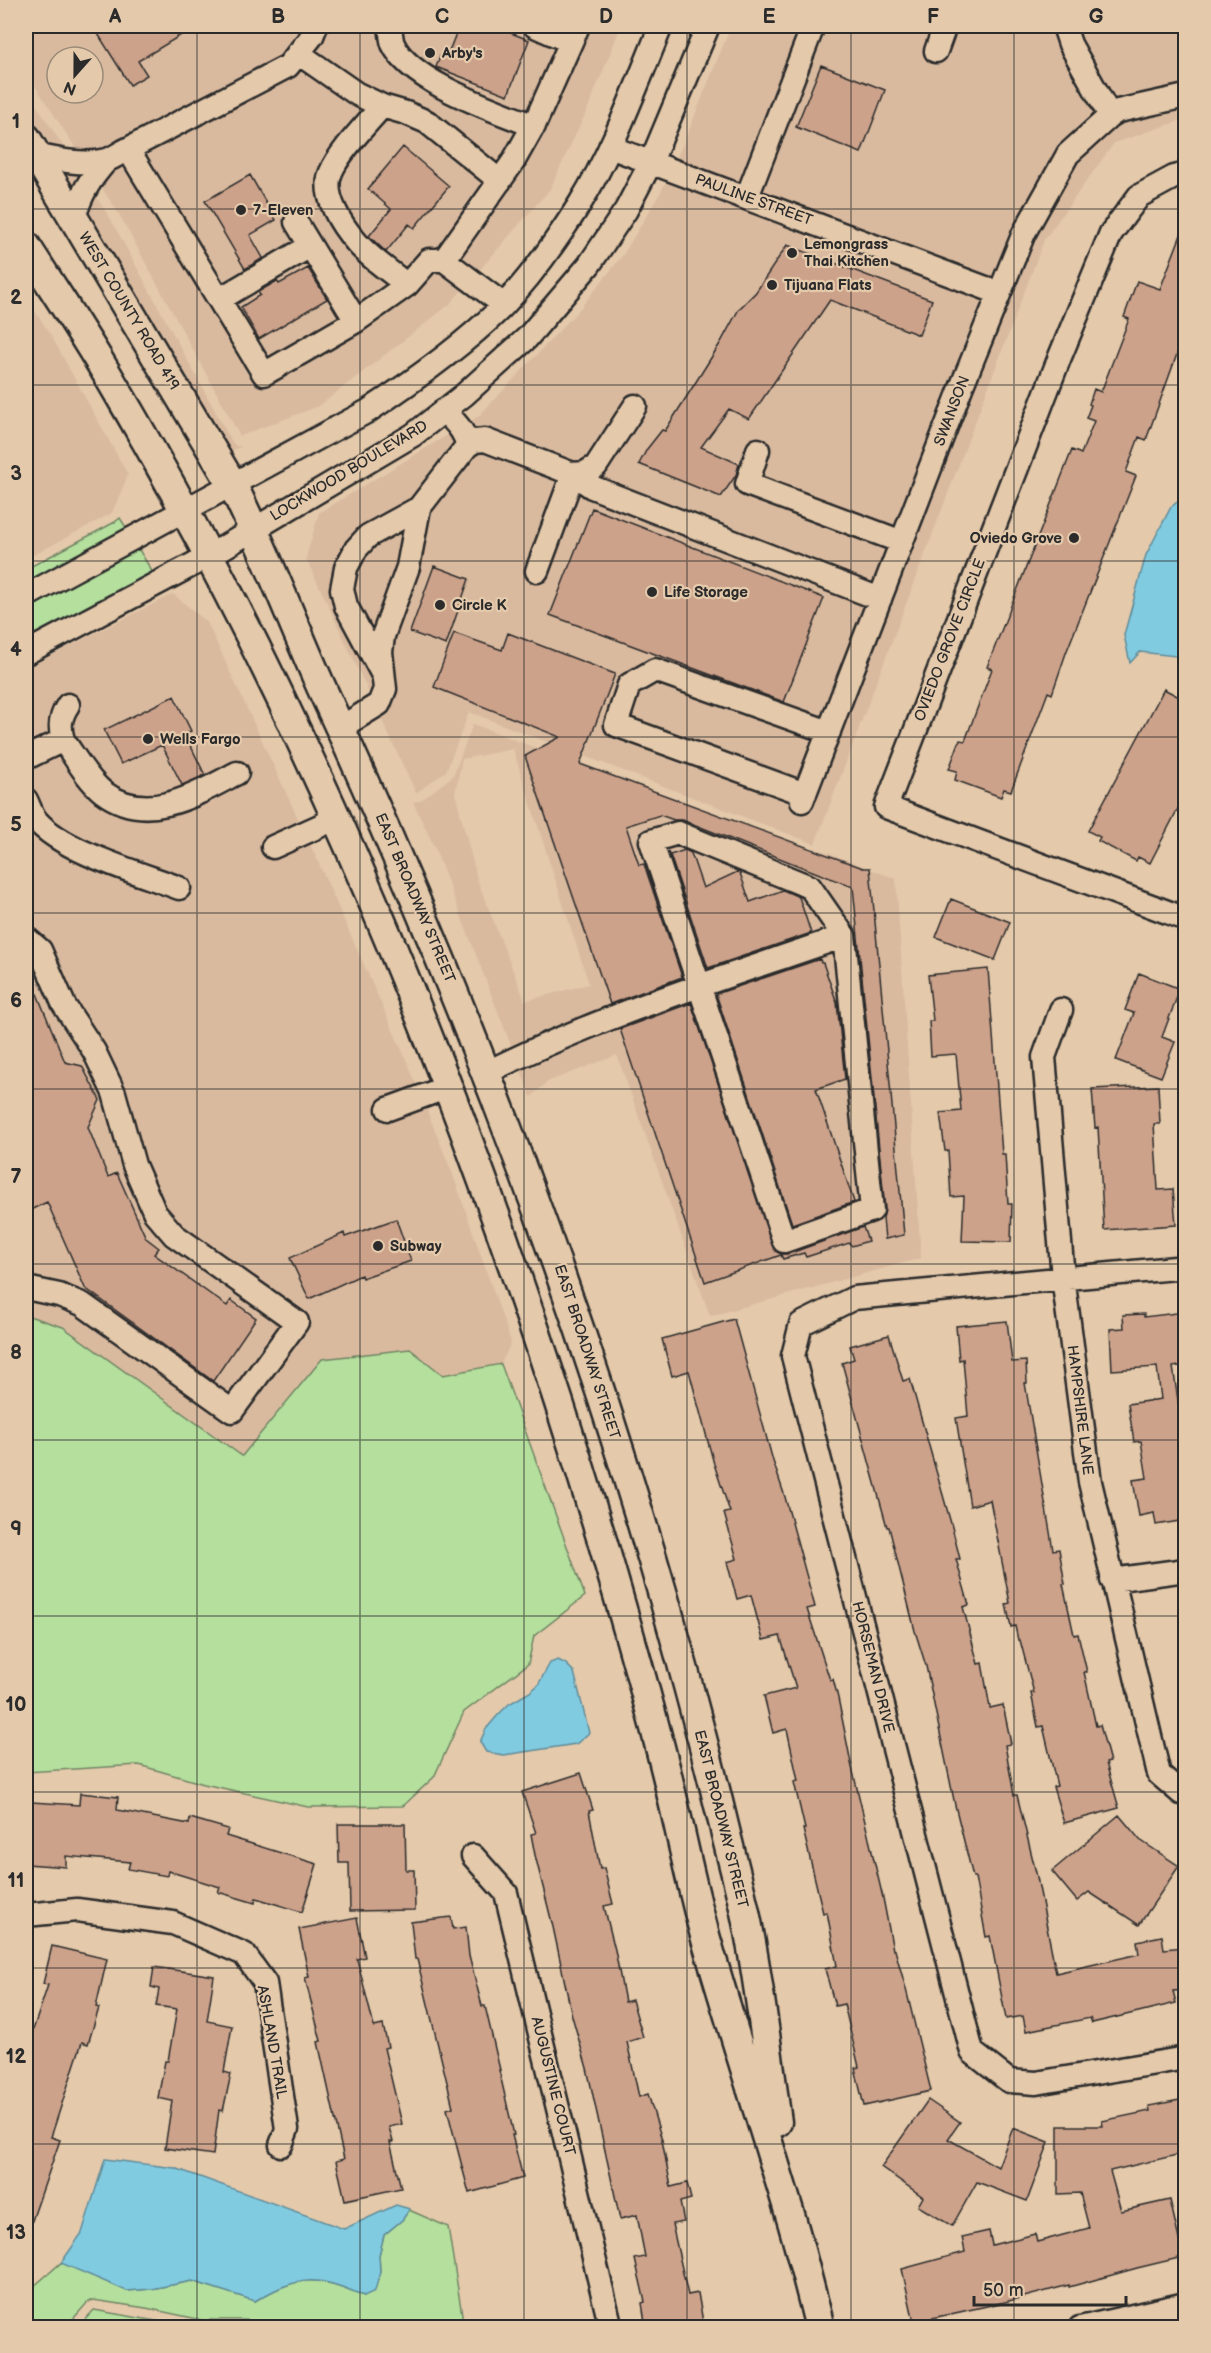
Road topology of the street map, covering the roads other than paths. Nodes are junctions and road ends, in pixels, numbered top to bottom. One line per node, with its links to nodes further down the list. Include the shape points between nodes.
1 (316, 26): 11 (street)
2 (390, 26): 15 (street, via 392,43 411,68 450,90)
3 (534, 26): 9 (street)
4 (661, 26): 17 (street)
5 (708, 26): 20 (street, LOCKWOOD BOULEVARD)
6 (813, 26): 23 (street)
7 (945, 26): 10 (street)
8 (1064, 26): 14 (street)
9 (575, 34): 15 (street)
10 (936, 51)
11 (298, 53): 13 (street, via 357,94); 18 (street, via 288,66)
12 (1185, 96): 14 (street, SWANSON)
13 (382, 106): 22 (street, via 427,122); 29 (street, via 337,160 328,188 340,218 358,243)
14 (1110, 116): 30 (street, SWANSON, via 1068,154 1024,233)
15 (534, 126): 22 (street)
16 (31, 147): 19 (street, via 60,160); 24 (main road, WEST COUNTY ROAD 419)
17 (610, 147): 20 (street, PAULINE STREET); 32 (street, via 552,245)
18 (128, 149): 19 (street); 31 (street)
19 (107, 160): 24 (street, via 89,181)
20 (651, 162): 23 (street, PAULINE STREET); 35 (street, LOCKWOOD BOULEVARD, via 626,210 589,265 527,338)
21 (1185, 174): 60 (street, OVIEDO GROVE CIRCLE, via 1139,196 1111,233 886,807)
22 (500, 181): 28 (street)
23 (747, 197): 30 (street, PAULINE STREET)
24 (74, 219): 39 (main road, WEST COUNTY ROAD 419)
25 (296, 222): 26 (street)
26 (310, 246): 31 (street); 33 (street)
27 (29, 258): 41 (main road, via 109,376)
28 (444, 260): 29 (street, via 429,260); 32 (street)
29 (407, 285): 33 (street)
30 (999, 293): 43 (street, SWANSON)
31 (220, 299): 33 (street, via 264,374)
32 (504, 305): 39 (street, via 394,394)
33 (356, 321)
34 (634, 406): 38 (street, via 596,466 585,474)
35 (444, 410): 36 (street, via 460,428); 42 (street, LOCKWOOD BOULEVARD, via 413,435)
36 (467, 446): 38 (street, via 485,440); 40 (street)
37 (758, 450): 43 (street, via 747,484)
38 (573, 474): 45 (street); 47 (street, via 592,487)
39 (232, 484): 41 (street); 42 (main road, WEST COUNTY ROAD 419)
40 (419, 508): 48 (street, via 408,567); 48 (street, via 368,536 346,568 342,589 346,606)
41 (185, 511): 44 (main road, EAST BROADWAY STREET); 46 (street)
42 (254, 528): 44 (street, LOCKWOOD BOULEVARD); 51 (main road, EAST BROADWAY STREET)
43 (902, 542): 47 (street, SWANSON)
44 (209, 556): 49 (street, LOCKWOOD BOULEVARD); 57 (main road, EAST BROADWAY STREET)
45 (537, 571)
46 (26, 596)
47 (880, 599): 52 (street, SWANSON)
48 (376, 652): 51 (street, via 386,689 379,704)
49 (26, 653)
50 (68, 705): 53 (street, via 61,715)
51 (340, 728): 65 (main road, EAST BROADWAY STREET)
52 (829, 732): 52 (street, SWANSON, via 804,798 616,725 629,685 654,670)
53 (63, 740): 54 (street); 55 (street, via 102,791 125,804 145,808 184,799)
54 (26, 758)
55 (237, 773)
56 (26, 800): 59 (street, via 36,819 72,846)
57 (335, 819): 58 (street); 66 (main road, EAST BROADWAY STREET)
58 (273, 847)
59 (179, 888)
60 (1185, 919)
61 (843, 936): 63 (street); 63 (street, via 810,887 678,833 651,841); 63 (street, via 872,1210 783,1241)
62 (26, 938): 70 (street, via 40,950 64,1005 94,1051 114,1093 134,1165 155,1213 174,1235 297,1322 232,1411 82,1304)
63 (700, 987): 65 (street, via 549,1043)
64 (1061, 1010): 69 (street, HAMPSHIRE LANE, via 1044,1057)
65 (488, 1072): 66 (main road); 78 (main road, EAST BROADWAY STREET, via 587,1350 679,1651 749,1930)
66 (448, 1087): 67 (street); 78 (main road, EAST BROADWAY STREET, via 522,1293 603,1545 657,1738 705,1935)
67 (388, 1109)
68 (1185, 1267): 69 (street, HORSEMAN DRIVE)
69 (1063, 1277): 72 (street, HAMPSHIRE LANE, via 1090,1482); 76 (street, HORSEMAN DRIVE, via 854,1298 801,1324 793,1356 972,2052 1009,2081 1036,2083)
70 (26, 1288)
71 (1185, 1570): 72 (street)
72 (1112, 1580): 73 (street, HAMPSHIRE LANE, via 1159,1774)
73 (1185, 1794)
74 (473, 1856): 80 (street, AUGUSTINE COURT, via 506,1893)
75 (26, 1915): 77 (street, ASHLAND TRAIL, via 77,1910 173,1923 244,1954 265,1983 287,2129)
76 (1185, 2058)
77 (281, 2145)
78 (791, 2216): 81 (main road, EAST BROADWAY STREET)
79 (1185, 2304): 82 (street)
80 (611, 2328)
81 (820, 2328)
82 (1080, 2328)

